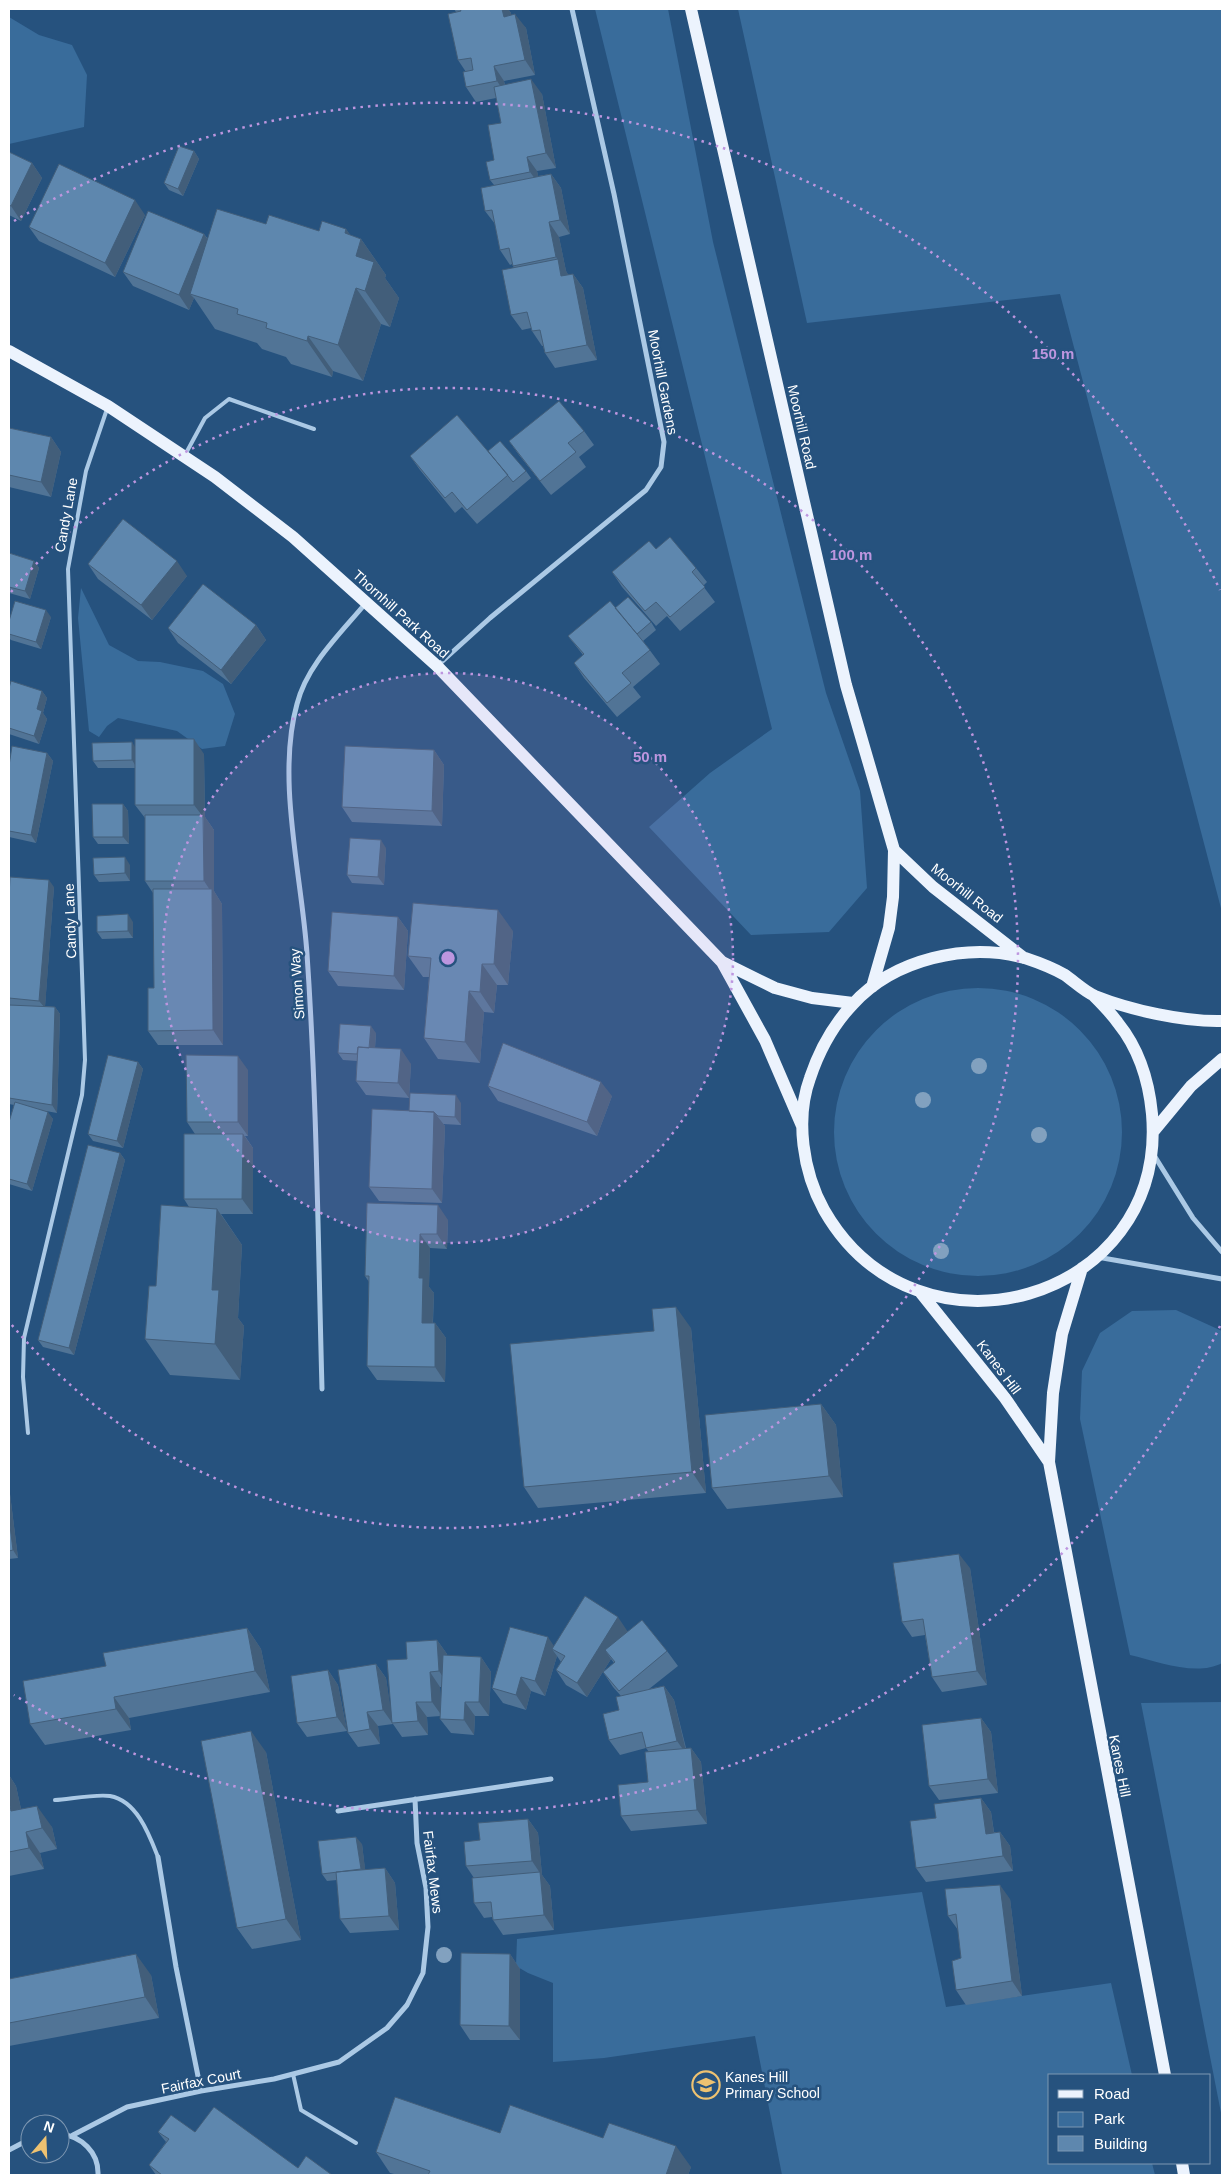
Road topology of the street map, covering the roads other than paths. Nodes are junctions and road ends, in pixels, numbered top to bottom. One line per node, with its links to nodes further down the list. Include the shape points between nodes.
1 (572, 9): 8 (street, Moorhill Gardens, via 614,194 664,442 661,467 646,490 490,618)
2 (691, 9): 9 (main road, Moorhill Road, via 846,685)
3 (9, 351): 4 (main road, Thornhill Park Road)
4 (108, 406): 6 (main road, Thornhill Park Road); 26 (lane, Candy Lane, via 86,471 68,569 85,1068 82,1095 24,1338 22,1377)
5 (314, 428): 6 (lane, via 229,399 205,418)
6 (184, 456): 7 (main road, Thornhill Park Road, via 293,537)
7 (367, 602): 8 (main road, Thornhill Park Road); 25 (street, Simon Way, via 308,676 297,704 291,745 292,819 307,952 313,1056)
8 (437, 666): 11 (main road, Thornhill Park Road)
9 (894, 850): 10 (main road, Moorhill Road, via 933,888); 12 (main road, Moorhill Road, via 889,928)
10 (1024, 958): 12 (main road, via 984,952 945,955 906,967); 13 (main road, via 1061,972)
11 (722, 962): 14 (main road, Thornhill Park Road, via 775,988); 17 (main road, Thornhill Park Road, via 766,1040)
12 (872, 987): 14 (main road)
13 (1094, 995): 15 (main road, via 1164,1015); 18 (main road, via 1119,1024 1139,1057 1150,1094)
14 (853, 1004): 17 (main road, via 826,1040 808,1081)
15 (1222, 1021)
16 (1222, 1059): 18 (main road, via 1191,1086)
17 (802, 1126): 24 (main road, via 811,1180 835,1228 859,1256 888,1278)
18 (1153, 1132): 19 (main road)
19 (1152, 1151): 20 (street, via 1193,1218); 21 (main road, via 1134,1209 1118,1234)
20 (1222, 1252)
21 (1097, 1256): 22 (main road); 23 (street)
22 (1082, 1268): 24 (main road, via 1046,1289 1005,1300 962,1302); 27 (main road, Kanes Hill, via 1062,1334 1053,1393)
23 (1222, 1279)
24 (920, 1293): 27 (main road, Kanes Hill, via 1005,1398)
25 (322, 1389)
26 (28, 1433)
27 (1049, 1462): 35 (main road, Kanes Hill)
28 (550, 1779): 29 (street)
29 (415, 1799): 31 (street); 33 (street, Fairfax Mews, via 428,1927 423,1973 407,2005 386,2028)
30 (55, 1800): 32 (lane, via 110,1796 131,1806 150,1836)
31 (338, 1811)
32 (158, 1857): 36 (street)
33 (339, 2062): 34 (street, Fairfax Court)
34 (293, 2074): 36 (street, Fairfax Court); 39 (lane, via 301,2110)
35 (1165, 2074)
36 (201, 2091): 38 (street, Fairfax Court, via 127,2107)
37 (70, 2135): 38 (street)
38 (73, 2135): 40 (street, via 90,2148)
39 (356, 2142)
40 (98, 2175)

